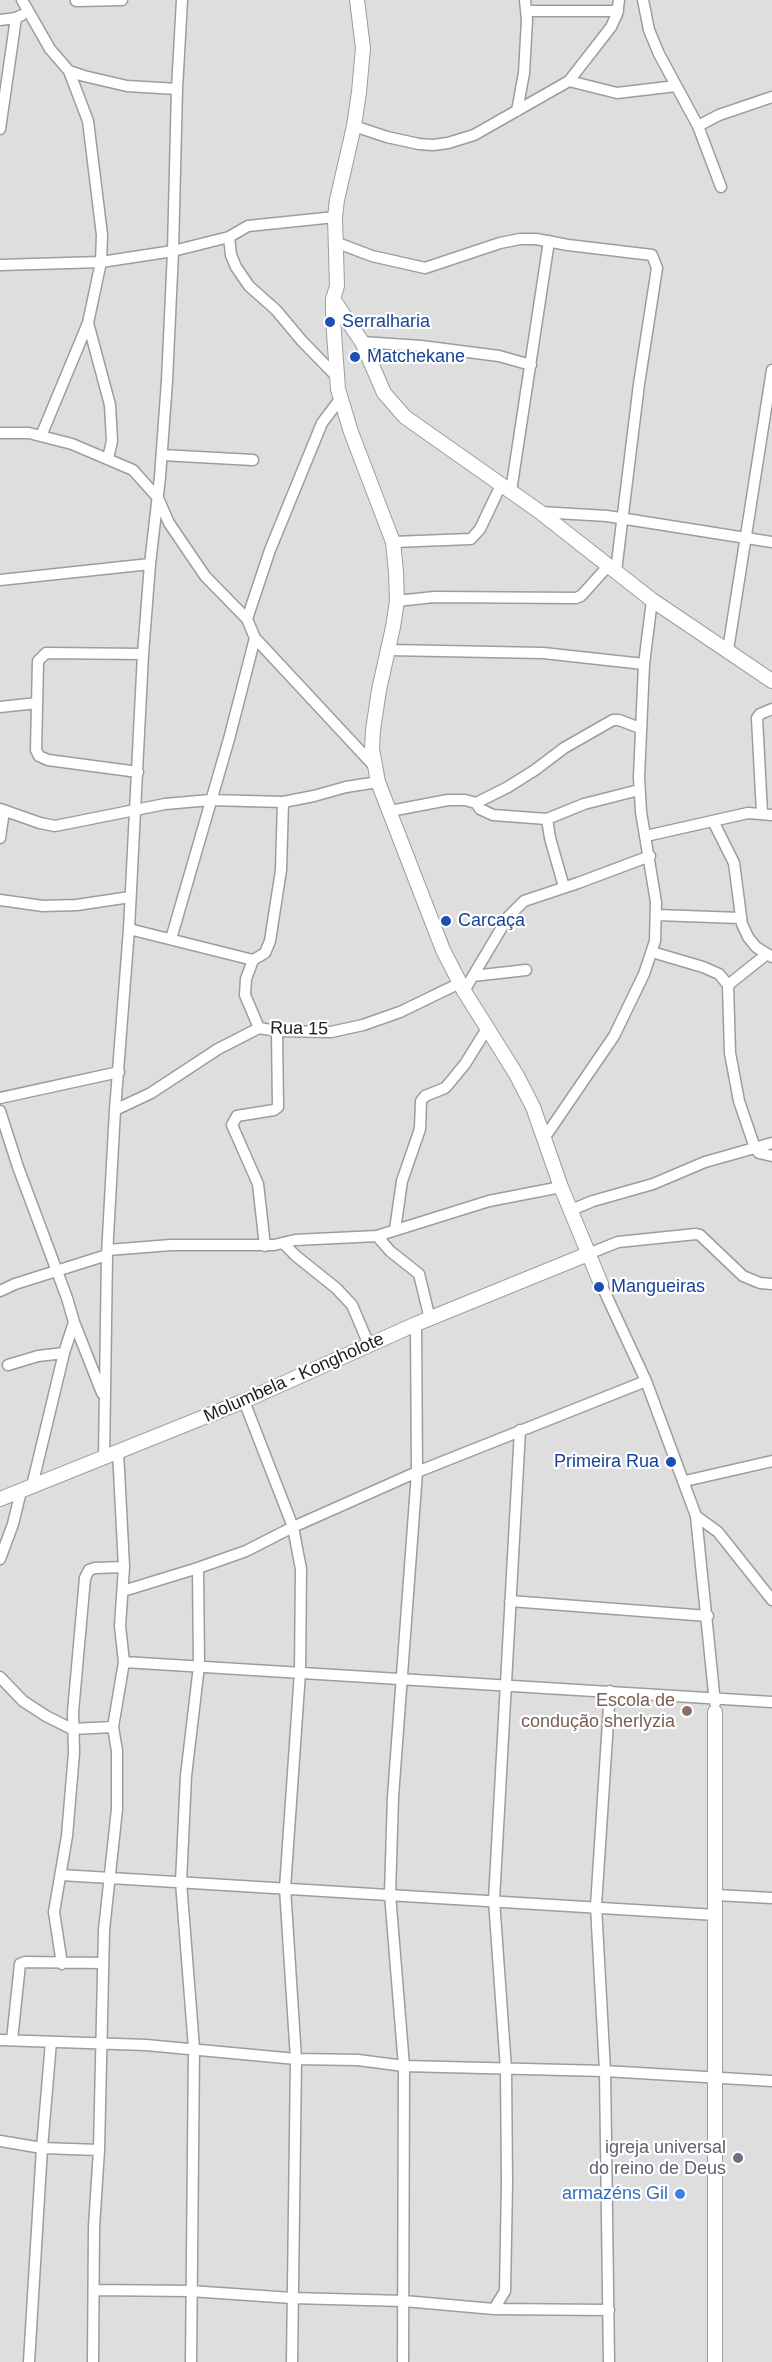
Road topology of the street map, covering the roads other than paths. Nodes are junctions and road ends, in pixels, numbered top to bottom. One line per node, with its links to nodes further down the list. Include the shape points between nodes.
1 (22, 0): 9 (street)
2 (122, 0): 6 (street)
3 (182, 0): 15 (street)
4 (357, 0): 18 (street, via 363,48)
5 (643, 0): 14 (street, via 649,30)
6 (76, 1)
7 (526, 5): 8 (street); 17 (street, via 524,73)
8 (618, 5): 13 (street, via 611,27)
9 (27, 11): 10 (street); 12 (street)
10 (16, 18): 11 (street); 20 (street)
11 (0, 20)
12 (69, 71): 15 (street, via 127,86); 27 (street, via 88,121 102,235)
13 (569, 81): 14 (street, via 617,93); 17 (street)
14 (676, 86): 19 (street)
15 (177, 90): 26 (street)
16 (772, 97): 19 (street)
17 (517, 111): 18 (street, via 474,135 434,145 387,137)
18 (354, 126): 22 (street)
19 (698, 126): 21 (street)
20 (0, 129)
21 (721, 187)
22 (335, 217): 23 (street, via 248,226); 25 (street)
23 (229, 237): 26 (street); 34 (street, via 231,255 249,286)
24 (549, 241): 25 (street, via 511,240 424,268 372,256); 32 (street); 44 (street, via 642,253 655,260)
25 (335, 242): 29 (street, via 337,286)
26 (173, 251): 27 (street); 38 (street)
27 (101, 262): 28 (street); 30 (street)
28 (0, 265)
29 (333, 299): 31 (street); 34 (street)
30 (88, 323): 37 (street); 39 (street, via 110,405 112,441)
31 (362, 342): 32 (street, via 499,356); 41 (street, via 384,393 395,407)
32 (531, 365): 41 (street)
33 (772, 370): 45 (street)
34 (336, 376): 35 (street)
35 (341, 398): 47 (street); 53 (street, via 322,423 270,550)
36 (0, 433): 37 (street)
37 (41, 436): 39 (street)
38 (162, 455): 40 (street); 42 (street)
39 (108, 458): 42 (street, via 133,470)
40 (253, 460)
41 (506, 488): 43 (street); 47 (street, via 471,538)
42 (158, 498): 48 (street); 53 (street, via 186,551)
43 (540, 512): 44 (street); 49 (street)
44 (622, 519): 45 (street); 49 (street)
45 (747, 537): 46 (street); 56 (street)
46 (772, 542)
47 (393, 543): 52 (street)
48 (150, 564): 50 (street); 57 (street)
49 (612, 568): 51 (street); 52 (street, via 576,597 434,597)
50 (0, 580)
51 (652, 600): 56 (street); 58 (street)
52 (396, 601): 55 (street)
53 (248, 619): 54 (street)
54 (255, 638): 64 (street); 68 (street)
55 (389, 650): 58 (street, via 543,654); 64 (street, via 373,730)
56 (728, 650): 59 (street)
57 (143, 654): 60 (street, via 46,653 38,661); 65 (street)
58 (644, 664): 63 (street)
59 (772, 681)
60 (37, 703): 61 (street); 65 (street, via 39,756)
61 (0, 707)
62 (772, 709): 74 (street, via 757,718)
63 (640, 728): 67 (street); 70 (street, via 613,720)
64 (376, 768): 66 (street)
65 (138, 772): 71 (street)
66 (378, 782): 69 (street); 73 (street)
67 (639, 790): 75 (street, via 584,804); 77 (street)
68 (210, 800): 69 (street); 71 (street); 86 (street)
69 (283, 802): 89 (street, via 281,870 270,941 265,953)
70 (476, 803): 73 (street, via 448,800); 75 (street, via 493,815)
71 (137, 808): 72 (street, via 56,826); 81 (street)
72 (2, 810): 78 (street)
73 (390, 811): 93 (street, via 443,950)
74 (767, 814): 76 (street, via 748,813)
75 (547, 819): 80 (street)
76 (713, 821): 77 (street); 84 (street, via 734,863)
77 (646, 836): 79 (street)
78 (0, 838)
79 (650, 856): 80 (street); 83 (street)
80 (564, 887): 91 (street, via 531,897 518,906)
81 (130, 897): 82 (street, via 43,906); 85 (street)
82 (0, 900)
83 (657, 915): 84 (street); 87 (street)
84 (740, 918): 88 (street, via 748,937)
85 (129, 929): 86 (street); 97 (street)
86 (171, 939): 89 (street)
87 (652, 952): 92 (street, via 703,967 719,974); 101 (street, via 614,1036)
88 (769, 956): 92 (street)
89 (253, 960): 95 (street, via 245,995)
90 (526, 970): 91 (street)
91 (473, 976): 93 (street)
92 (728, 985): 103 (street, via 735,1083)
93 (462, 987): 94 (street); 96 (street, Rua 15, via 363,1025 331,1032)
94 (488, 1027): 101 (street, via 516,1074); 107 (street, via 452,1081 424,1096 420,1129 402,1181)
95 (259, 1028): 96 (street, Rua 15); 99 (street, Rua 15, via 218,1049 151,1093)
96 (277, 1031): 110 (street, via 278,1107 237,1116 232,1125 258,1184)
97 (119, 1072): 98 (street); 99 (street)
98 (0, 1098)
99 (115, 1110): 111 (street)
100 (0, 1111): 113 (street)
101 (545, 1137): 105 (street)
102 (772, 1142): 103 (street)
103 (754, 1148): 104 (street); 106 (street)
104 (772, 1156)
105 (561, 1187): 106 (street); 107 (street, via 489,1201)
106 (571, 1210): 112 (street)
107 (395, 1230): 108 (street)
108 (377, 1236): 109 (street); 117 (street, via 419,1274)
109 (283, 1243): 110 (street); 120 (street, via 352,1305)
110 (265, 1246): 111 (street, via 194,1244)
111 (108, 1253): 113 (street); 124 (street)
112 (588, 1254): 114 (street); 115 (street, via 618,1242 696,1234 743,1276); 117 (street, Molumbela - Kongholote)
113 (57, 1272): 116 (street); 118 (street)
114 (601, 1284): 123 (street)
115 (772, 1284)
116 (0, 1291)
117 (430, 1319): 119 (street, Molumbela - Kongholote)
118 (74, 1322): 121 (street); 124 (street)
119 (416, 1324): 120 (street, Molumbela - Kongholote); 130 (street)
120 (369, 1345): 125 (street, Molumbela - Kongholote)
121 (64, 1353): 122 (street); 132 (street)
122 (9, 1365)
123 (646, 1381): 126 (street); 131 (street)
124 (104, 1399): 128 (street)
125 (244, 1401): 127 (street, Molumbela - Kongholote); 135 (street)
126 (520, 1430): 130 (street); 141 (street)
127 (118, 1451): 128 (street, Molumbela - Kongholote); 137 (street)
128 (104, 1458): 132 (street, Molumbela - Kongholote)
129 (772, 1461): 131 (street)
130 (417, 1472): 135 (street); 147 (street)
131 (685, 1481): 134 (street)
132 (27, 1488): 133 (street, Molumbela - Kongholote); 136 (street)
133 (0, 1499)
134 (696, 1516): 140 (street, via 718,1532); 142 (street)
135 (293, 1527): 138 (street, via 246,1551); 145 (street, via 301,1569)
136 (0, 1559)
137 (124, 1567): 139 (street); 153 (street, via 95,1568 85,1578)
138 (198, 1568): 139 (street); 144 (street)
139 (123, 1591): 143 (street, via 120,1626)
140 (772, 1600)
141 (510, 1601): 142 (street); 148 (street)
142 (708, 1616): 151 (street)
143 (124, 1662): 144 (street); 152 (street)
144 (199, 1666): 145 (street); 156 (street, via 186,1776)
145 (300, 1672): 147 (street); 157 (street)
146 (0, 1677): 153 (street, via 23,1701)
147 (401, 1678): 148 (street); 158 (street)
148 (506, 1684): 149 (street); 161 (street)
149 (610, 1691): 151 (street); 162 (street)
150 (772, 1702): 151 (street)
151 (715, 1705): 159 (street)
152 (113, 1727): 153 (street); 155 (street, via 118,1790)
153 (72, 1729): 154 (street, via 73,1765)
154 (61, 1875): 155 (street); 165 (street, via 54,1912)
155 (110, 1878): 156 (street); 164 (street)
156 (181, 1882): 157 (street); 170 (street)
157 (285, 1888): 158 (street); 171 (street)
158 (390, 1894): 161 (street); 172 (street)
159 (716, 1895): 160 (street); 163 (street)
160 (772, 1898)
161 (494, 1900): 162 (street); 173 (street)
162 (596, 1906): 163 (street); 174 (street)
163 (716, 1915): 175 (street)
164 (104, 1963): 165 (street); 169 (street)
165 (62, 1964): 167 (street, via 20,1964)
166 (0, 2040): 167 (street)
167 (12, 2040): 168 (street)
168 (51, 2042): 169 (street); 178 (street)
169 (101, 2043): 170 (street); 179 (street)
170 (194, 2048): 171 (street); 181 (street)
171 (296, 2059): 172 (street, via 358,2060); 183 (street)
172 (404, 2066): 173 (street); 184 (street)
173 (506, 2069): 174 (street); 182 (street)
174 (605, 2071): 175 (street); 188 (street)
175 (715, 2079): 176 (street); 196 (street)
176 (772, 2081)
177 (0, 2141): 178 (street)
178 (42, 2148): 179 (street); 190 (street)
179 (99, 2150): 180 (street)
180 (95, 2290): 181 (street); 191 (street)
181 (190, 2291): 183 (street); 192 (street)
182 (505, 2291): 186 (street); 187 (street)
183 (292, 2298): 184 (street); 193 (street)
184 (404, 2301): 185 (street); 189 (street)
185 (419, 2303): 186 (street); 189 (street)
186 (494, 2309): 187 (street)
187 (519, 2310): 188 (street)
188 (609, 2310): 195 (street)
189 (403, 2317): 194 (street)
190 (29, 2362)
191 (93, 2362)
192 (191, 2362)
193 (292, 2362)
194 (403, 2362)
195 (609, 2362)
196 (715, 2362)

